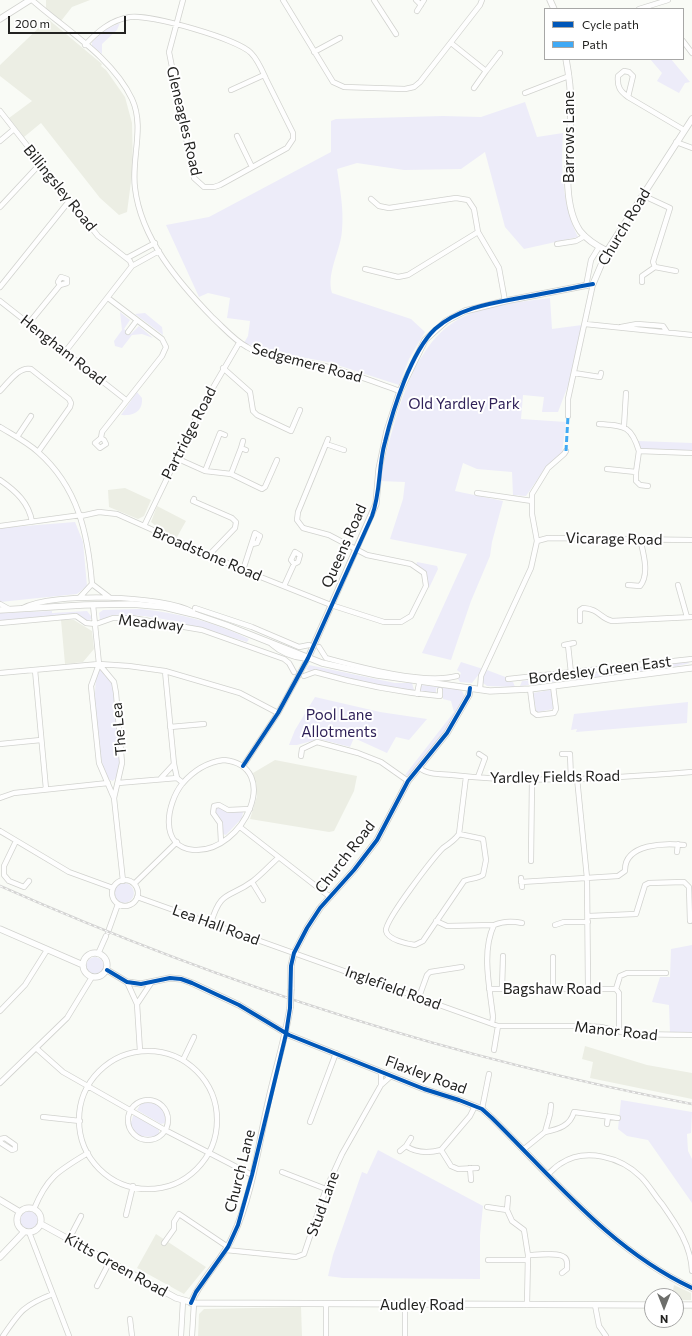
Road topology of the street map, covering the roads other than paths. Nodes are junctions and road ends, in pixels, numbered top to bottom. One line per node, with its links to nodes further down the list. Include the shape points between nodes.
1 (31, 0): 15 (street); 21 (street, Sedgemere Road)
2 (183, 0): 16 (street, Gleneagles Road)
3 (283, 0): 11 (street)
4 (290, 0): 11 (street)
5 (374, 0): 17 (street)
6 (416, 0): 9 (street)
7 (482, 0): 19 (street)
8 (668, 0): 10 (street)
9 (422, 2): 14 (street)
10 (653, 4): 12 (street); 13 (street)
11 (288, 6): 22 (street)
12 (642, 8)
13 (656, 8)
14 (417, 11)
15 (0, 19)
16 (176, 25): 21 (street, via 145,17 122,18 106,25); 27 (street, via 242,46 252,54); 42 (street, Gleneagles Road, via 170,44 170,58 194,178 201,186 214,187)
17 (396, 34)
18 (340, 38): 22 (street)
19 (451, 43): 22 (street, via 420,82 405,89 339,85 328,77); 26 (street)
20 (684, 43): 23 (street)
21 (85, 44): 49 (street, Sedgemere Road, via 114,71 133,101 138,135 135,188 139,212)
22 (314, 52)
23 (692, 52)
24 (500, 53): 26 (street)
25 (566, 60): 28 (street, Barrows Lane)
26 (486, 71): 29 (street)
27 (264, 75): 30 (street); 42 (street, Gleneagles Road, via 293,133 293,139 287,148)
28 (569, 76): 31 (street); 48 (street, Barrows Lane, via 571,106 567,152 568,187 574,217)
29 (474, 88)
30 (231, 90)
31 (525, 92)
32 (628, 97): 32 (street, via 621,92 617,84 619,74 627,71 633,79); 36 (street)
33 (0, 112): 35 (street, Billingsley Road)
34 (692, 119): 36 (street, Church Road)
35 (13, 130): 38 (street); 41 (street, Billingsley Road)
36 (684, 130): 39 (street, Church Road)
37 (237, 136): 42 (street)
38 (0, 141)
39 (676, 142): 40 (street); 43 (street, Church Road)
40 (692, 148)
41 (40, 164): 45 (street, Billingsley Road); 46 (street)
42 (252, 167)
43 (642, 194): 53 (street, Church Road); 56 (street, via 670,208 654,257)
44 (371, 199): 47 (street, via 379,206 389,208 464,199 471,203 474,209)
45 (70, 200): 54 (street, Billingsley Road, via 98,236); 63 (street)
46 (0, 207)
47 (478, 232): 57 (street, via 408,275 398,277); 66 (street, via 500,268)
48 (585, 236): 50 (street); 51 (street, Barrows Lane)
49 (155, 244): 52 (street, Sedgemere Road); 54 (street)
50 (557, 244)
51 (599, 246): 53 (street, Barrows Lane); 62 (street, Church Road, via 590,260)
52 (159, 251): 55 (street); 72 (street, Sedgemere Road, via 190,294)
53 (607, 251): 60 (street, Church Road)
54 (127, 258): 55 (street)
55 (132, 266): 64 (street)
56 (655, 267): 58 (street); 59 (street, via 644,272)
57 (365, 269)
58 (676, 271)
59 (642, 282)
60 (594, 284): 62 (street, Queens Road); 69 (street, Church Road)
61 (60, 285): 68 (street)
62 (586, 286): 66 (street, Queens Road)
63 (0, 287)
64 (108, 298): 67 (street); 73 (street)
65 (0, 301): 68 (street, Hengham Road)
66 (505, 301): 78 (street, Queens Road, via 465,310 439,326 422,346)
67 (137, 320): 70 (street); 80 (street, via 162,339 166,347 162,356)
68 (29, 323): 73 (street, Hengham Road)
69 (585, 324): 71 (street); 75 (street, Church Road)
70 (128, 332)
71 (692, 335)
72 (239, 343): 74 (street, Partridge Road); 78 (street, Sedgemere Road, via 258,352 319,364)
73 (65, 352): 80 (street, Hengham Road)
74 (223, 368): 81 (street, via 250,392 252,411 256,415 290,430); 100 (street, Partridge Road)
75 (574, 373): 76 (street, via 600,377); 83 (street, Church Road, via 568,399)
76 (601, 373)
77 (0, 391): 98 (street, via 22,370 29,368 70,399 70,407)
78 (400, 391): 121 (street, Queens Road, via 384,444 376,504)
79 (626, 393): 85 (street)
80 (126, 400): 89 (street)
81 (300, 410)
82 (31, 416): 88 (street, via 25,420)
83 (568, 416)
84 (599, 424): 85 (street)
85 (624, 426): 97 (street, via 636,439)
86 (0, 427): 88 (street)
87 (225, 435): 103 (street, via 220,433)
88 (17, 437): 98 (street)
89 (100, 438)
90 (328, 439): 92 (street)
91 (243, 442): 93 (street)
92 (326, 444): 95 (street); 121 (street, Broadstone Road, via 297,520 303,528 329,535)
93 (241, 448): 94 (street); 105 (street)
94 (246, 450)
95 (344, 450)
96 (566, 451): 112 (street, via 548,468 532,494)
97 (639, 451): 99 (street); 104 (street)
98 (38, 452): 113 (street, via 56,471)
99 (692, 453)
100 (176, 458): 103 (street); 116 (street, Partridge Road)
101 (274, 462): 108 (street)
102 (607, 470): 104 (street)
103 (204, 471): 105 (street)
104 (636, 472): 107 (street, via 636,480 640,485)
105 (231, 474): 108 (street)
106 (0, 480): 114 (street, via 18,494 30,511)
107 (648, 486)
108 (262, 489): 109 (street)
109 (268, 492)
110 (477, 493): 112 (street)
111 (194, 499): 122 (street, via 193,501 236,522 235,528)
112 (532, 501): 119 (street)
113 (81, 516): 114 (street, Broadstone Road); 116 (street, Broadstone Road, via 108,512); 125 (street)
114 (32, 522): 115 (street, Broadstone Road)
115 (0, 526)
116 (144, 526): 122 (street, Broadstone Road)
117 (640, 539): 118 (street, Vicarage Road); 119 (street, Vicarage Road, via 548,538); 128 (street, via 644,579 640,586)
118 (692, 540)
119 (538, 541): 168 (street, via 527,579 481,676)
120 (252, 544): 124 (street)
121 (356, 549): 133 (street, Queens Road); 133 (street, Broadstone Road, via 368,555 415,566 424,574 426,586 411,616 396,623)
122 (209, 555): 124 (street, Broadstone Road)
123 (294, 564): 127 (street)
124 (243, 570): 127 (street, Broadstone Road)
125 (92, 584): 129 (street); 130 (street)
126 (678, 585): 139 (street)
127 (284, 586): 133 (street, Broadstone Road)
128 (628, 586)
129 (80, 597): 130 (street, Meadway); 134 (street, Meadway, via 34,602)
130 (109, 597): 138 (street, Meadway, via 176,605)
131 (0, 604): 136 (street)
132 (93, 605): 134 (street, Meadway); 138 (street, Meadway, via 147,605); 142 (street, The Lea)
133 (331, 605): 147 (street, Queens Road)
134 (23, 608): 136 (street, Meadway)
135 (195, 608): 138 (street, Meadway)
136 (9, 609): 137 (street, Meadway)
137 (0, 610)
138 (202, 615): 143 (street, Meadway)
139 (690, 617): 140 (street, via 612,621 604,618 596,610 583,608 580,610)
140 (580, 621)
141 (0, 622): 142 (street, Meadway, via 76,616 86,623)
142 (96, 624): 149 (street, The Lea); 155 (street, Meadway, via 113,618 132,618 184,626 248,645 280,658 289,663)
143 (272, 640): 145 (street, Meadway, via 299,647); 147 (street, Meadway, via 277,649 297,657)
144 (574, 643): 157 (street, via 566,645)
145 (309, 645)
146 (319, 647): 150 (street, Meadway, via 326,658)
147 (308, 658): 150 (street, Meadway); 171 (street)
148 (692, 659): 152 (street, Bordesley Green East)
149 (99, 664): 153 (street); 154 (street); 191 (street, The Lea, via 114,682 116,693 122,763); 193 (street, The Lea, via 92,686 92,696 99,763)
150 (347, 666): 160 (street, Meadway, via 377,675)
151 (691, 668): 163 (street, Bordesley Green East)
152 (608, 669): 157 (street, Bordesley Green East); 163 (street)
153 (35, 670): 156 (street); 174 (street)
154 (165, 671): 171 (street, via 240,693); 173 (street)
155 (294, 672)
156 (0, 673)
157 (571, 673): 162 (street, Bordesley Green East)
158 (304, 676): 170 (street, via 315,672 384,690)
159 (457, 676): 160 (street, Meadway, via 447,679)
160 (420, 679): 165 (street, Meadway); 170 (street)
161 (508, 679): 162 (street, Bordesley Green East)
162 (518, 679): 169 (street)
163 (610, 680): 164 (street, Bordesley Green East)
164 (554, 686): 166 (street, Bordesley Green East); 166 (street, Bordesley Green East, via 554,713 537,715 533,712)
165 (470, 688): 168 (street, Meadway); 181 (street, Church Road, via 470,695 447,732)
166 (530, 689): 169 (street, Bordesley Green East)
167 (440, 690): 170 (street, via 440,696)
168 (480, 690): 169 (street, Bordesley Green East)
169 (518, 690)
170 (417, 694)
171 (278, 713): 180 (street)
172 (204, 724): 173 (street)
173 (170, 727): 179 (street)
174 (41, 740): 175 (street); 194 (street)
175 (0, 744)
176 (479, 754): 184 (street, via 485,758)
177 (562, 754): 188 (street, via 570,754)
178 (301, 756): 190 (street, via 302,749 317,742 381,762)
179 (174, 764): 185 (street); 186 (street)
180 (243, 766): 192 (street, via 231,760 215,761 197,770); 197 (street, via 253,785)
181 (420, 768): 183 (street, Yardley Fields Road, via 428,772); 190 (street, Church Road)
182 (692, 772): 187 (street, Yardley Fields Road)
183 (466, 777): 184 (street, Yardley Fields Road); 200 (street)
184 (478, 777): 189 (street, Yardley Fields Road)
185 (161, 778): 186 (street); 191 (street)
186 (177, 778): 192 (street)
187 (577, 778): 188 (street, Yardley Fields Road); 209 (street)
188 (571, 779): 189 (street, Yardley Fields Road)
189 (532, 780): 208 (street)
190 (408, 781): 217 (street, Church Road, via 377,840)
191 (118, 783): 196 (street, The Lea)
192 (183, 783): 202 (street, via 172,801 169,815 169,829)
193 (108, 784): 194 (street); 196 (street, The Lea)
194 (46, 789): 195 (street, via 14,793)
195 (0, 798)
196 (114, 798): 210 (street, The Lea)
197 (250, 809): 198 (street); 203 (street, via 228,810 219,805 214,806 213,813 220,823)
198 (240, 827): 203 (street); 207 (street)
199 (0, 831): 201 (street)
200 (459, 834): 221 (street, via 483,839 485,870 479,878 464,881); 221 (street, via 419,876 386,930 390,937 415,945 423,941)
201 (16, 841): 211 (street, via 4,866 4,875 9,881 24,887); 215 (street, via 69,872)
202 (177, 842): 203 (street, via 190,849 200,850); 214 (street)
203 (221, 842)
204 (678, 844): 205 (street); 206 (street); 209 (street, via 663,843 646,847 629,859 623,874 618,876)
205 (684, 845)
206 (677, 852)
207 (278, 858): 212 (street); 217 (street)
208 (531, 861)
209 (587, 878): 213 (street); 220 (street)
210 (123, 880): 214 (street); 215 (street)
211 (29, 881)
212 (252, 882): 218 (street); 224 (street, via 223,897 215,908)
213 (522, 882)
214 (134, 884): 216 (street)
215 (113, 888): 219 (street, via 113,897)
216 (137, 897): 219 (street, via 131,904); 224 (street, Lea Hall Road)
217 (330, 897): 230 (street, Church Road, via 306,928)
218 (263, 900)
219 (118, 904): 231 (street)
220 (589, 916): 222 (street, via 636,914 645,885 684,882 689,887); 223 (street)
221 (436, 921): 226 (street, via 447,926)
222 (690, 921)
223 (588, 922): 227 (street, via 564,922); 242 (street)
224 (211, 923): 230 (street, Lea Hall Road)
225 (522, 923): 226 (street)
226 (494, 925): 243 (street, via 489,947)
227 (556, 925)
228 (0, 929): 229 (street)
229 (46, 950): 234 (street); 248 (street, via 25,985)
230 (294, 953): 246 (street, Inglefield Road); 252 (street, Church Road, bridge)
231 (98, 954): 234 (street, via 87,957); 236 (street, via 106,960)
232 (503, 956): 244 (street)
233 (553, 958): 241 (street)
234 (83, 965): 238 (street, via 85,972)
235 (462, 967): 246 (street, via 427,974)
236 (106, 970): 238 (street, via 101,976); 239 (street, Flaxley Road)
237 (666, 973): 245 (street, via 622,974)
238 (92, 977): 255 (street, via 67,1018)
239 (127, 982): 240 (street, Flaxley Road); 247 (street)
240 (151, 983): 247 (street); 252 (street, Flaxley Road, via 170,978 186,981 239,1005)
241 (553, 988): 242 (street, Bagshaw Road); 244 (street, Bagshaw Road)
242 (588, 988): 245 (street, Bagshaw Road)
243 (489, 989): 244 (street, Bagshaw Road); 249 (street)
244 (502, 989)
245 (616, 989): 251 (street, via 619,992)
246 (419, 997): 249 (street, Inglefield Road)
247 (137, 1004): 257 (street)
248 (0, 1010)
249 (492, 1024): 250 (street, Manor Road)
250 (498, 1026): 251 (street, Manor Road, via 584,1026); 256 (street)
251 (619, 1031): 253 (street, Manor Road, via 651,1036)
252 (286, 1034): 258 (street, Flaxley Road); 289 (street, Church Lane)
253 (692, 1035)
254 (194, 1037): 259 (street)
255 (36, 1048): 263 (street); 265 (street, via 63,1072)
256 (494, 1050)
257 (140, 1051): 259 (street, via 170,1054); 265 (street, via 110,1062)
258 (336, 1053): 260 (street, Flaxley Road); 274 (street)
259 (183, 1060): 283 (street, via 204,1079 215,1103 216,1131)
260 (381, 1072): 262 (street, Flaxley Road); 264 (street, Stud Lane)
261 (489, 1074): 268 (street)
262 (391, 1076): 264 (street, Stud Lane); 267 (street, Flaxley Road)
263 (0, 1083)
264 (381, 1085): 292 (street, Stud Lane, via 342,1154)
265 (88, 1087): 269 (street); 273 (street, via 83,1097)
266 (551, 1105): 277 (street)
267 (475, 1106): 268 (street, Flaxley Road); 281 (street)
268 (482, 1109): 280 (street, Flaxley Road)
269 (132, 1111): 276 (street); 276 (street, via 129,1124 138,1136 150,1140); 276 (street, via 141,1101 157,1102 168,1116)
270 (43, 1117): 273 (street)
271 (608, 1117): 272 (street); 275 (street); 277 (street, via 572,1109 570,1122)
272 (618, 1118)
273 (80, 1121): 284 (street)
274 (310, 1122)
275 (607, 1124)
276 (165, 1130): 283 (street)
277 (545, 1132): 280 (street)
278 (411, 1138): 279 (street)
279 (406, 1146): 281 (street, via 420,1152); 282 (street)
280 (524, 1149): 288 (street, Flaxley Road)
281 (441, 1150): 285 (street, via 451,1166 458,1169)
282 (400, 1151)
283 (209, 1152): 289 (street); 291 (street, via 194,1172 174,1184 156,1188)
284 (88, 1153): 291 (street, via 101,1170); 296 (street, via 59,1170 41,1191)
285 (470, 1168): 286 (street); 290 (street)
286 (477, 1168)
287 (282, 1172): 292 (street)
288 (548, 1174): 310 (street, via 560,1164 581,1156 599,1155 634,1170 643,1178 680,1230 688,1248); 313 (street, Flaxley Road, via 612,1238 644,1262)
289 (252, 1175): 305 (street, Church Lane, via 238,1225)
290 (472, 1180)
291 (133, 1186): 299 (street)
292 (326, 1189): 305 (street, Stud Lane, via 304,1254 296,1257)
293 (508, 1198): 297 (street)
294 (0, 1200): 298 (street)
295 (487, 1208): 297 (street)
296 (34, 1209): 298 (street); 301 (street, via 40,1215)
297 (507, 1210): 307 (street, via 512,1221 524,1230)
298 (20, 1212): 302 (street, via 17,1222 20,1229)
299 (126, 1215)
300 (81, 1216): 303 (street)
301 (41, 1224): 302 (street, via 36,1230); 303 (street, Kitts Green Road)
302 (27, 1232): 306 (street); 314 (street)
303 (69, 1239): 309 (street, Kitts Green Road)
304 (164, 1244): 305 (street, via 174,1229 174,1222 179,1214)
305 (227, 1249): 316 (street, Church Lane, via 196,1292)
306 (0, 1257)
307 (527, 1258): 308 (street); 311 (street, via 559,1254 567,1261 567,1269); 319 (street)
308 (488, 1260)
309 (110, 1261): 312 (street); 315 (street, Kitts Green Road)
310 (692, 1271)
311 (562, 1273)
312 (97, 1286)
313 (692, 1288)
314 (53, 1294): 323 (street, via 31,1303 20,1312); 324 (street)
315 (183, 1301): 316 (street, Kitts Green Road); 326 (street)
316 (193, 1303): 317 (street, Audley Road); 327 (street)
317 (326, 1304): 318 (street, Audley Road); 328 (street)
318 (405, 1305): 319 (street, Audley Road); 329 (street)
319 (527, 1305): 320 (street, Audley Road)
320 (595, 1305): 321 (street, Audley Road); 330 (street, via 599,1326)
321 (644, 1305)
322 (130, 1319): 325 (street)
323 (3, 1336)
324 (69, 1336)
325 (132, 1336)
326 (181, 1336)
327 (192, 1336)
328 (326, 1336)
329 (404, 1336)
330 (606, 1336)

